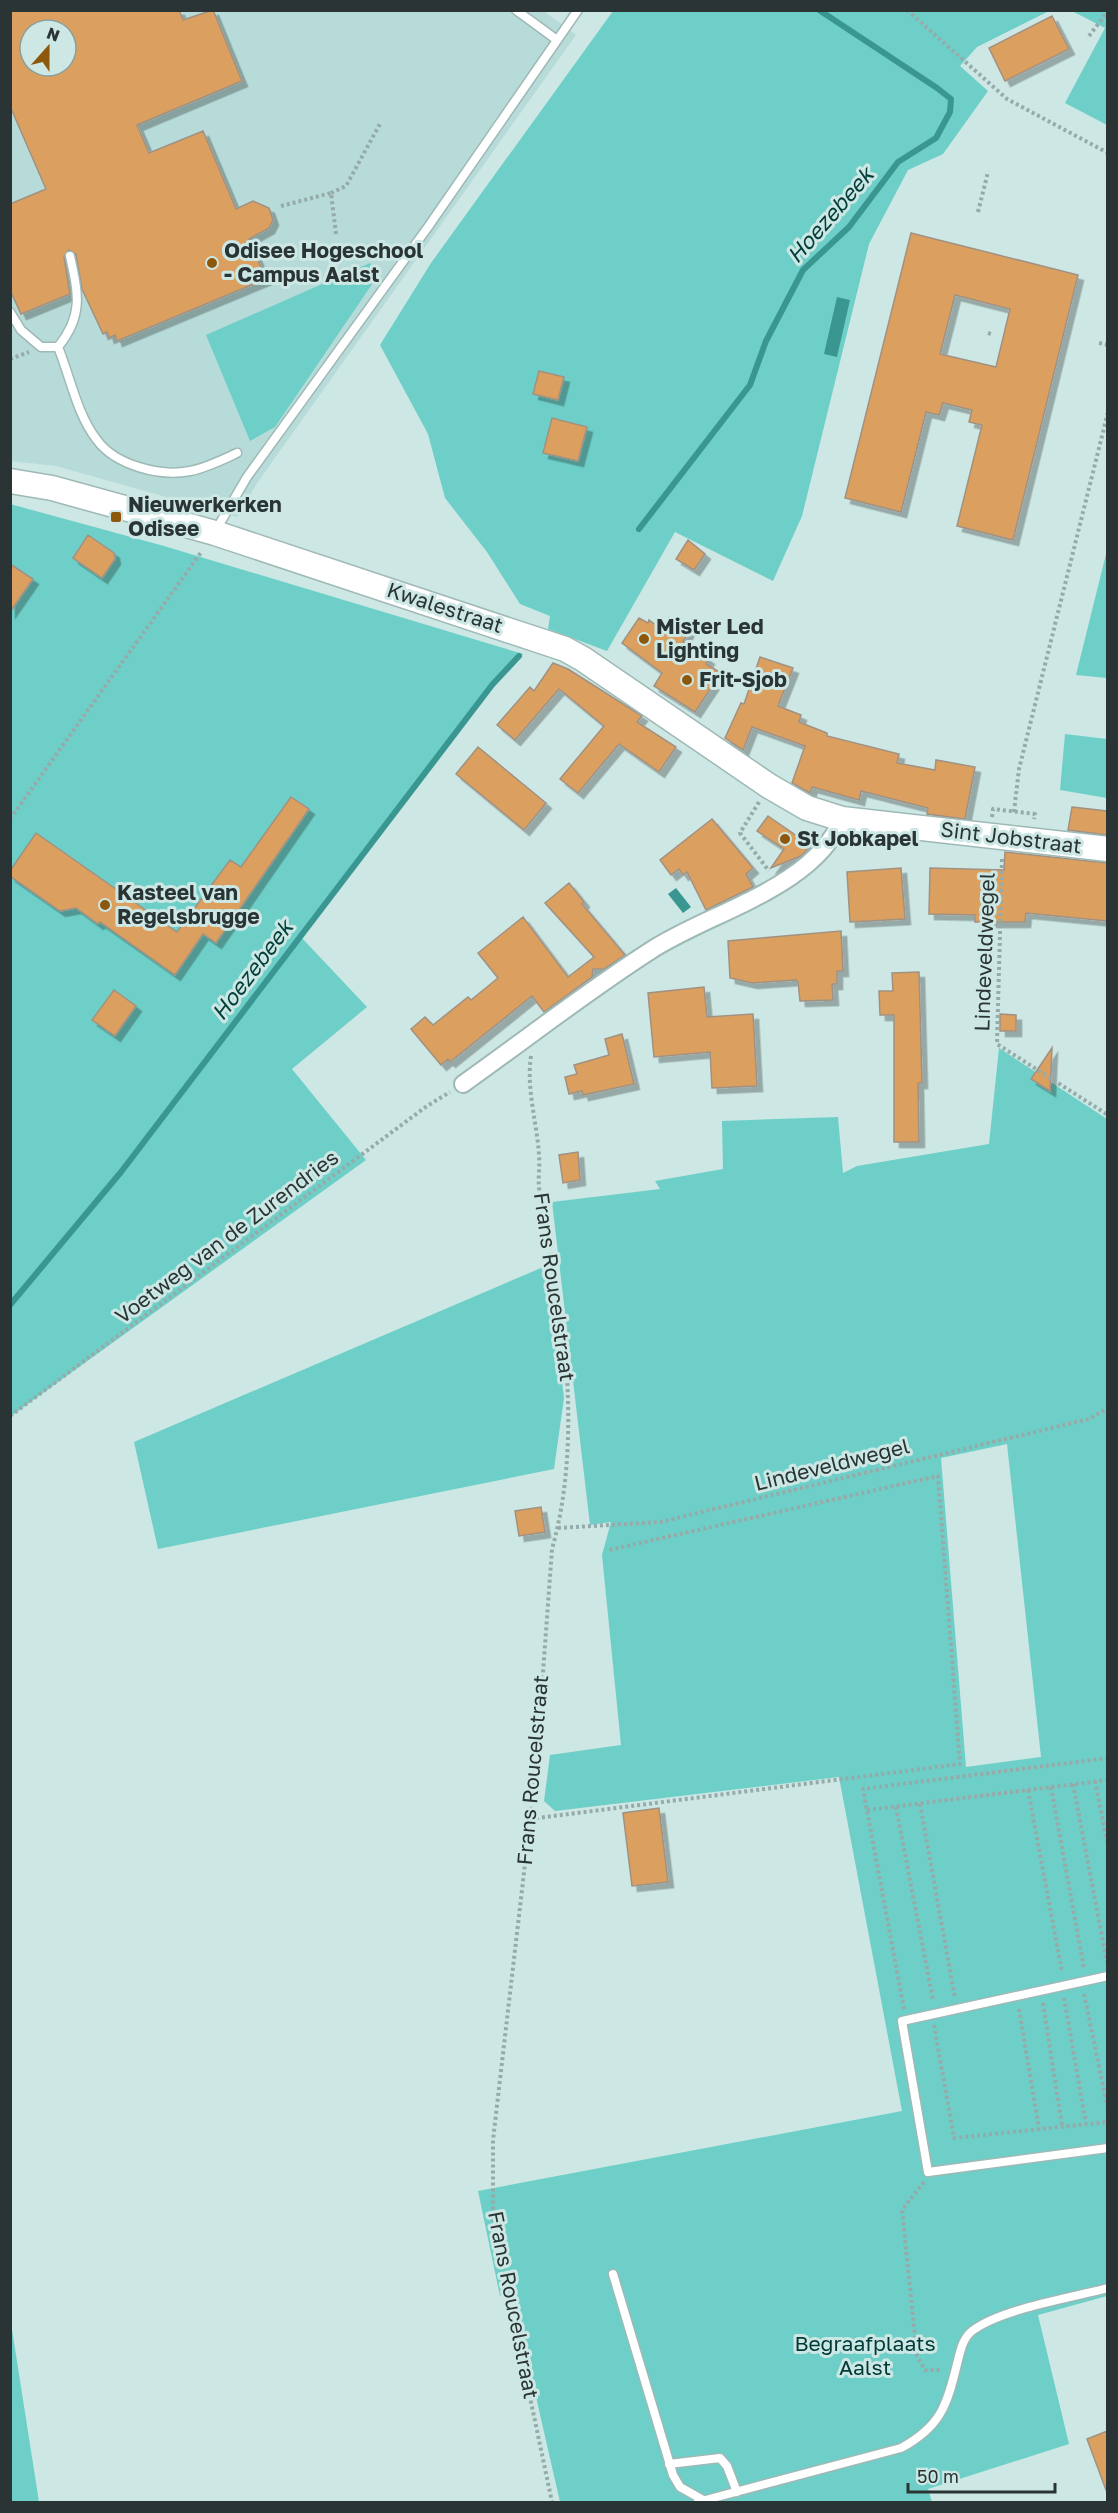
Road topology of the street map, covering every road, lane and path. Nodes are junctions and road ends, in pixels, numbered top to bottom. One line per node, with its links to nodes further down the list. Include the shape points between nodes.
1 (516, 10): 6 (lane)
2 (578, 10): 6 (lane)
3 (908, 10): 8 (path, via 1007,99)
4 (1107, 11): 5 (path)
5 (1089, 36)
6 (557, 40): 22 (lane, via 247,477)
7 (381, 122): 10 (path, via 346,186)
8 (1107, 153)
9 (988, 172): 12 (path)
10 (331, 193): 11 (path); 13 (path)
11 (280, 206)
12 (978, 212)
13 (336, 234)
14 (70, 256): 18 (lane, via 79,296 74,322)
15 (10, 312): 18 (lane, via 21,330 41,347)
16 (1099, 343): 17 (path)
17 (1107, 345)
18 (58, 347): 20 (lane, via 85,419 97,441 113,455 138,466 188,472)
19 (1107, 412): 24 (path, via 1019,769)
20 (237, 453)
21 (10, 482): 22 (street, Kwalestraat, via 52,488)
22 (215, 533): 23 (street, Kwalestraat, via 565,649); 25 (path)
23 (769, 786): 26 (street, Kwalestraat, via 807,808); 29 (path, via 740,833)
24 (1014, 812)
25 (10, 819)
26 (842, 819): 27 (street, Sint Jobstraat); 29 (street, via 824,851)
27 (1003, 837): 28 (street, Sint Jobstraat); 32 (path, Lindeveldwegel, via 997,1044)
28 (1107, 849)
29 (779, 884): 30 (street, via 651,950)
30 (534, 1034): 31 (street); 35 (path, Frans Roucelstraat, via 529,1072 539,1188 559,1294 569,1400)
31 (463, 1084): 34 (path, Voetweg van de Zurendries, via 427,1106)
32 (1107, 1115)
33 (1106, 1408): 35 (path, Lindeveldwegel, via 1089,1419 660,1522)
34 (10, 1416)
35 (558, 1528): 46 (path, Frans Roucelstraat, via 552,1549)
36 (609, 1550): 46 (path, via 938,1476 960,1764)
37 (1107, 1758): 45 (path, via 863,1789)
38 (1107, 1780): 39 (path)
39 (1095, 1782): 40 (path); 47 (path)
40 (1073, 1784): 41 (path); 48 (path)
41 (1051, 1787): 42 (path); 50 (path)
42 (1028, 1790): 43 (path); 51 (path)
43 (920, 1804): 44 (path); 54 (path)
44 (896, 1807): 45 (path); 55 (path)
45 (867, 1810): 56 (path)
46 (530, 1819): 70 (path, Frans Roucelstraat, via 493,2140 493,2221)
47 (1107, 1847)
48 (1107, 1968)
49 (1107, 1976): 50 (lane)
50 (1084, 1981): 51 (lane); 57 (path)
51 (1063, 1986): 52 (lane); 59 (path)
52 (1041, 1991): 53 (lane); 60 (path)
53 (1017, 1996): 54 (lane); 61 (path)
54 (957, 2009): 55 (lane)
55 (934, 2014): 56 (lane); 61 (path, via 954,2138)
56 (906, 2020): 63 (lane, via 902,2021)
57 (1107, 2110)
58 (1107, 2122): 59 (path)
59 (1086, 2124): 60 (path)
60 (1062, 2127): 61 (path)
61 (1039, 2129)
62 (1107, 2148): 63 (lane)
63 (928, 2172): 66 (path, via 902,2210 917,2356 925,2370 943,2370)
64 (613, 2274): 67 (lane)
65 (1107, 2288): 66 (lane, via 995,2318 970,2332)
66 (958, 2361): 68 (lane, via 939,2417 924,2435 901,2448)
67 (669, 2464): 68 (lane, via 720,2458); 69 (lane, via 680,2487)
68 (737, 2492): 69 (lane)
69 (701, 2501)
70 (552, 2502)

